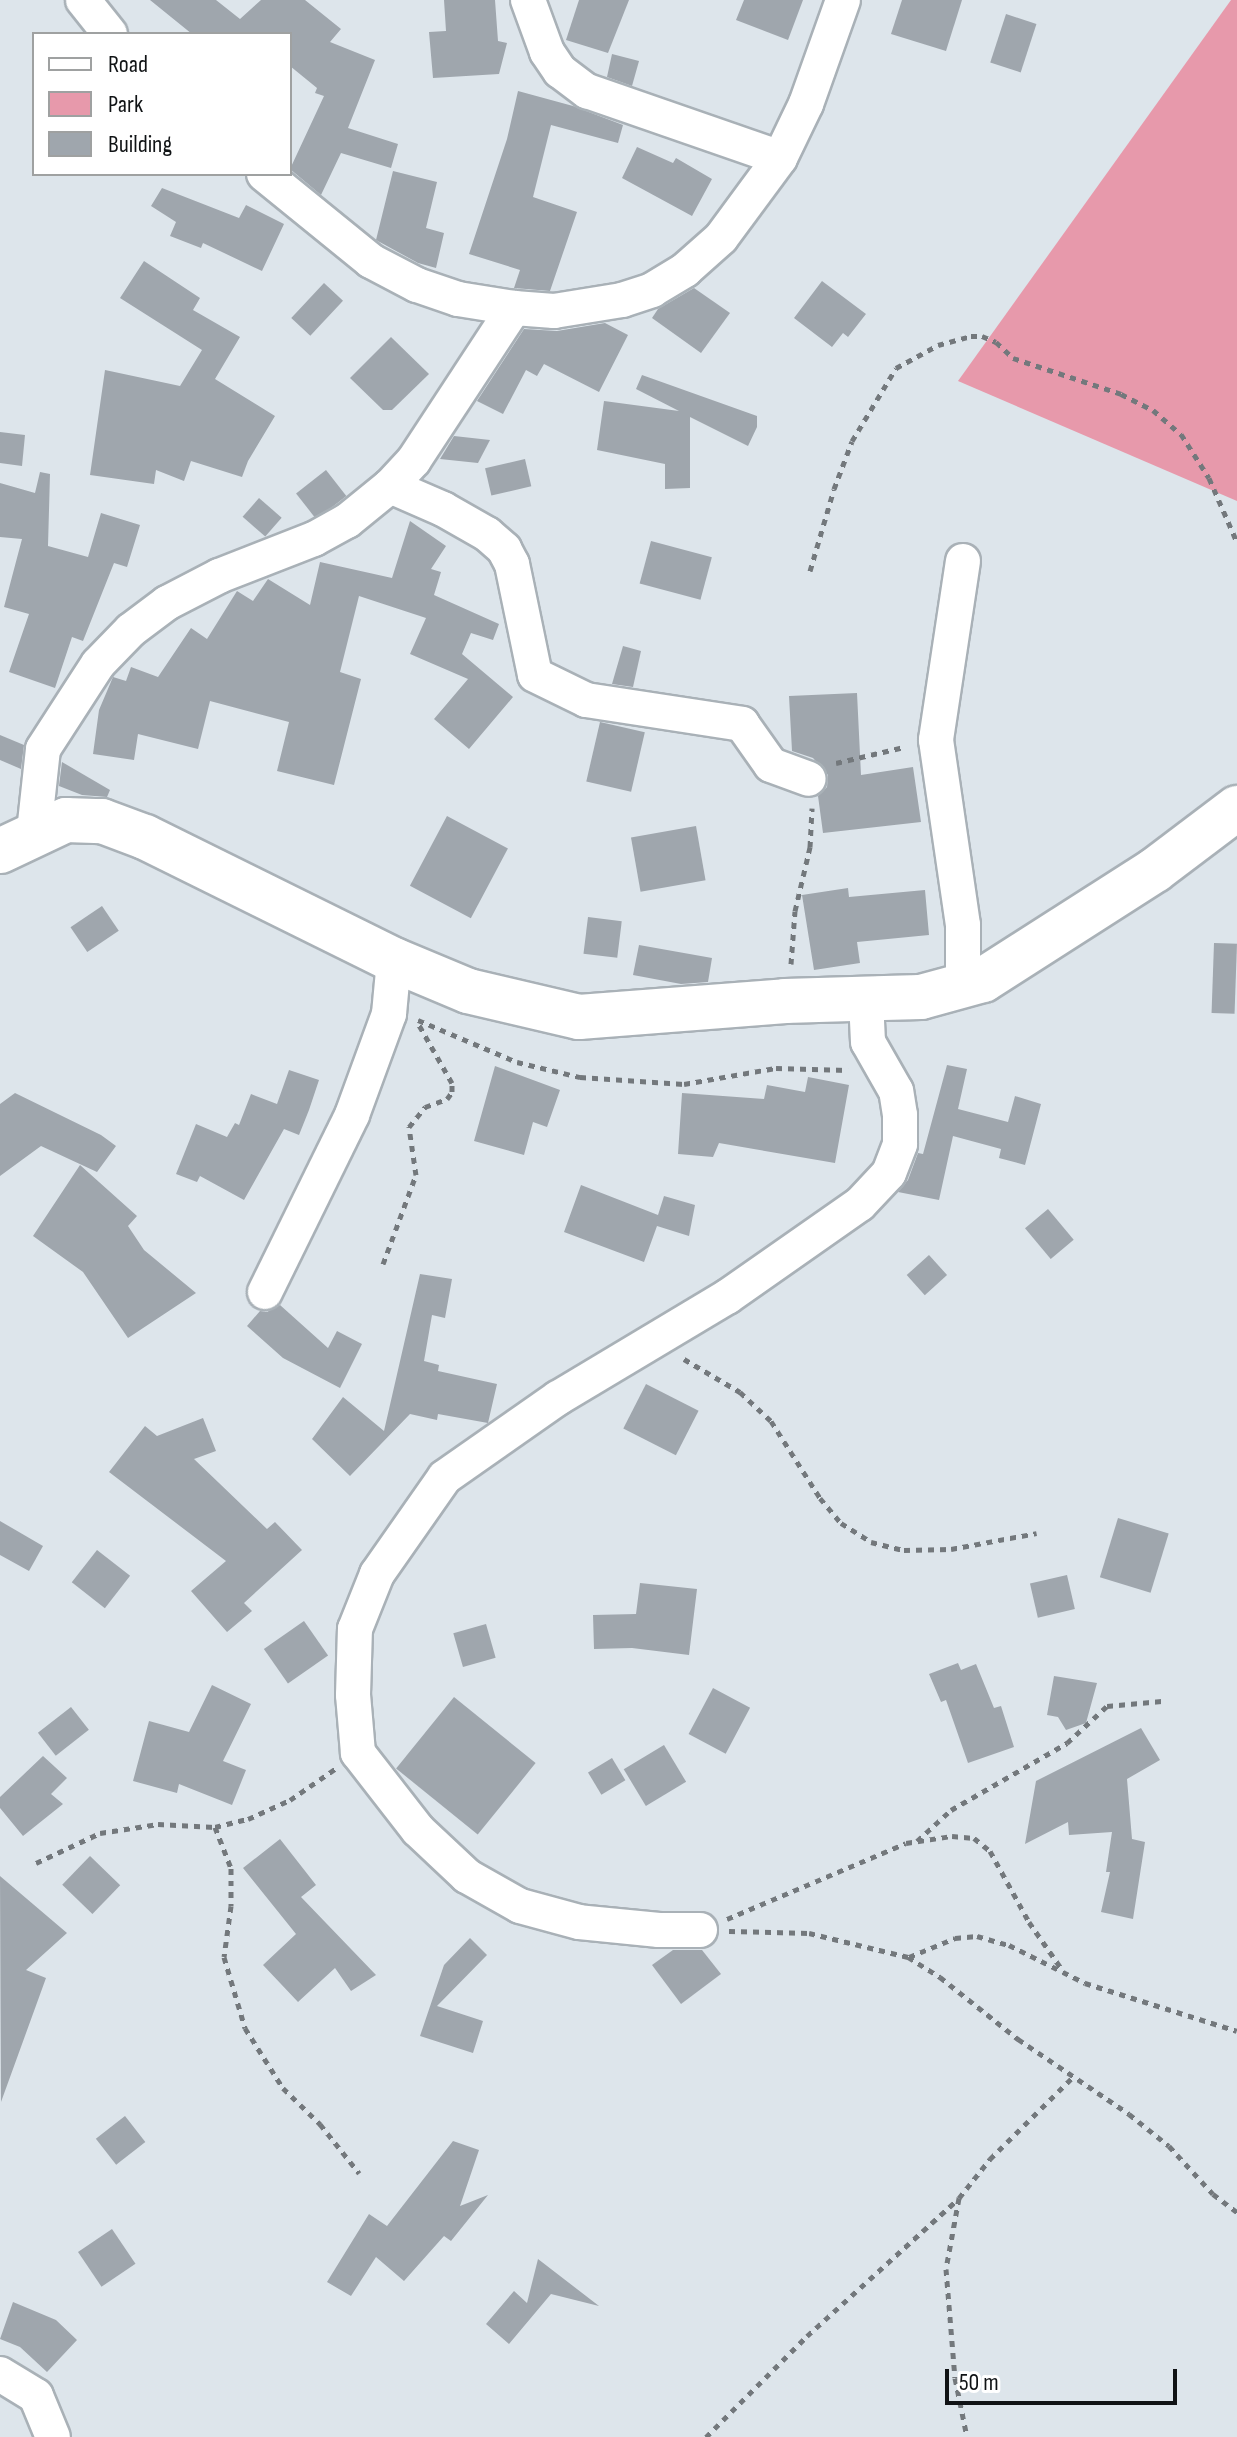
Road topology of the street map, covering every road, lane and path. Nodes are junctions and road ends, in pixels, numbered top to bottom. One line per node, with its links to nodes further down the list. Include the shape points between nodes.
1 (83, 0): 4 (street)
2 (528, 0): 5 (street, via 547,52 560,71 587,91)
3 (843, 0): 5 (street, via 806,104)
4 (108, 32)
5 (780, 158): 7 (street, via 721,238 652,290 554,311)
6 (266, 176): 7 (street, via 371,261 458,299)
7 (514, 308): 8 (street, via 414,460)
8 (390, 486): 13 (street, via 443,509 504,549 512,564 535,675 586,700 742,724 771,765); 15 (street, via 347,521 219,576 167,603 131,630 98,664 43,749)
9 (1237, 542): 11 (path, via 1209,478 1181,434 1153,410 1013,358 996,342 971,336 938,345 896,368 852,441)
10 (963, 561): 12 (street)
11 (810, 571)
12 (936, 740): 13 (path, via 826,765); 17 (street, via 963,925)
13 (809, 779): 19 (path, via 810,847 795,911)
14 (1237, 808): 17 (main road, via 1155,870 1021,958)
15 (17, 842): 16 (main road, via 66,820 102,821 145,837)
16 (394, 960): 19 (main road, via 468,991 579,1017); 20 (street)
17 (963, 985): 18 (main road, via 921,997)
18 (866, 999): 19 (main road); 21 (street, via 868,1042)
19 (785, 1001)
20 (403, 1017): 21 (path, via 517,1062 611,1080 684,1084 776,1068); 22 (path, via 452,1083 452,1092 425,1107 409,1127 416,1175); 23 (street)
21 (887, 1072): 24 (street, via 896,1091 901,1130 889,1173 860,1204)
22 (383, 1264)
23 (265, 1292)
24 (651, 1343): 25 (path, via 740,1392 771,1421 827,1507 871,1542 904,1550 951,1549); 27 (street, via 558,1398 445,1477 410,1521 377,1574 355,1629)
25 (1037, 1533)
26 (1162, 1701): 29 (path, via 1107,1706 1067,1743 951,1810)
27 (358, 1753): 28 (path, via 290,1800); 31 (street, via 428,1839 467,1876 520,1906 579,1922)
28 (215, 1827): 30 (path, via 158,1824 100,1833); 36 (path, via 231,1868 224,1957 245,2028 283,2088)
29 (917, 1841): 31 (path); 33 (path, via 974,1838 990,1851)
30 (36, 1863)
31 (700, 1930): 32 (path, via 809,1933)
32 (908, 1957): 33 (path, via 955,1938 977,1936); 35 (path)
33 (1063, 1971): 34 (path)
34 (1237, 2031)
35 (1073, 2077): 37 (path, via 990,2159); 38 (path, via 1169,2146)
36 (359, 2173)
37 (959, 2198): 41 (path, via 807,2336); 42 (path, via 946,2269 955,2378)
38 (1237, 2212)
39 (0, 2374): 40 (street, via 36,2396)
40 (53, 2437)
41 (706, 2437)
42 (967, 2437)

